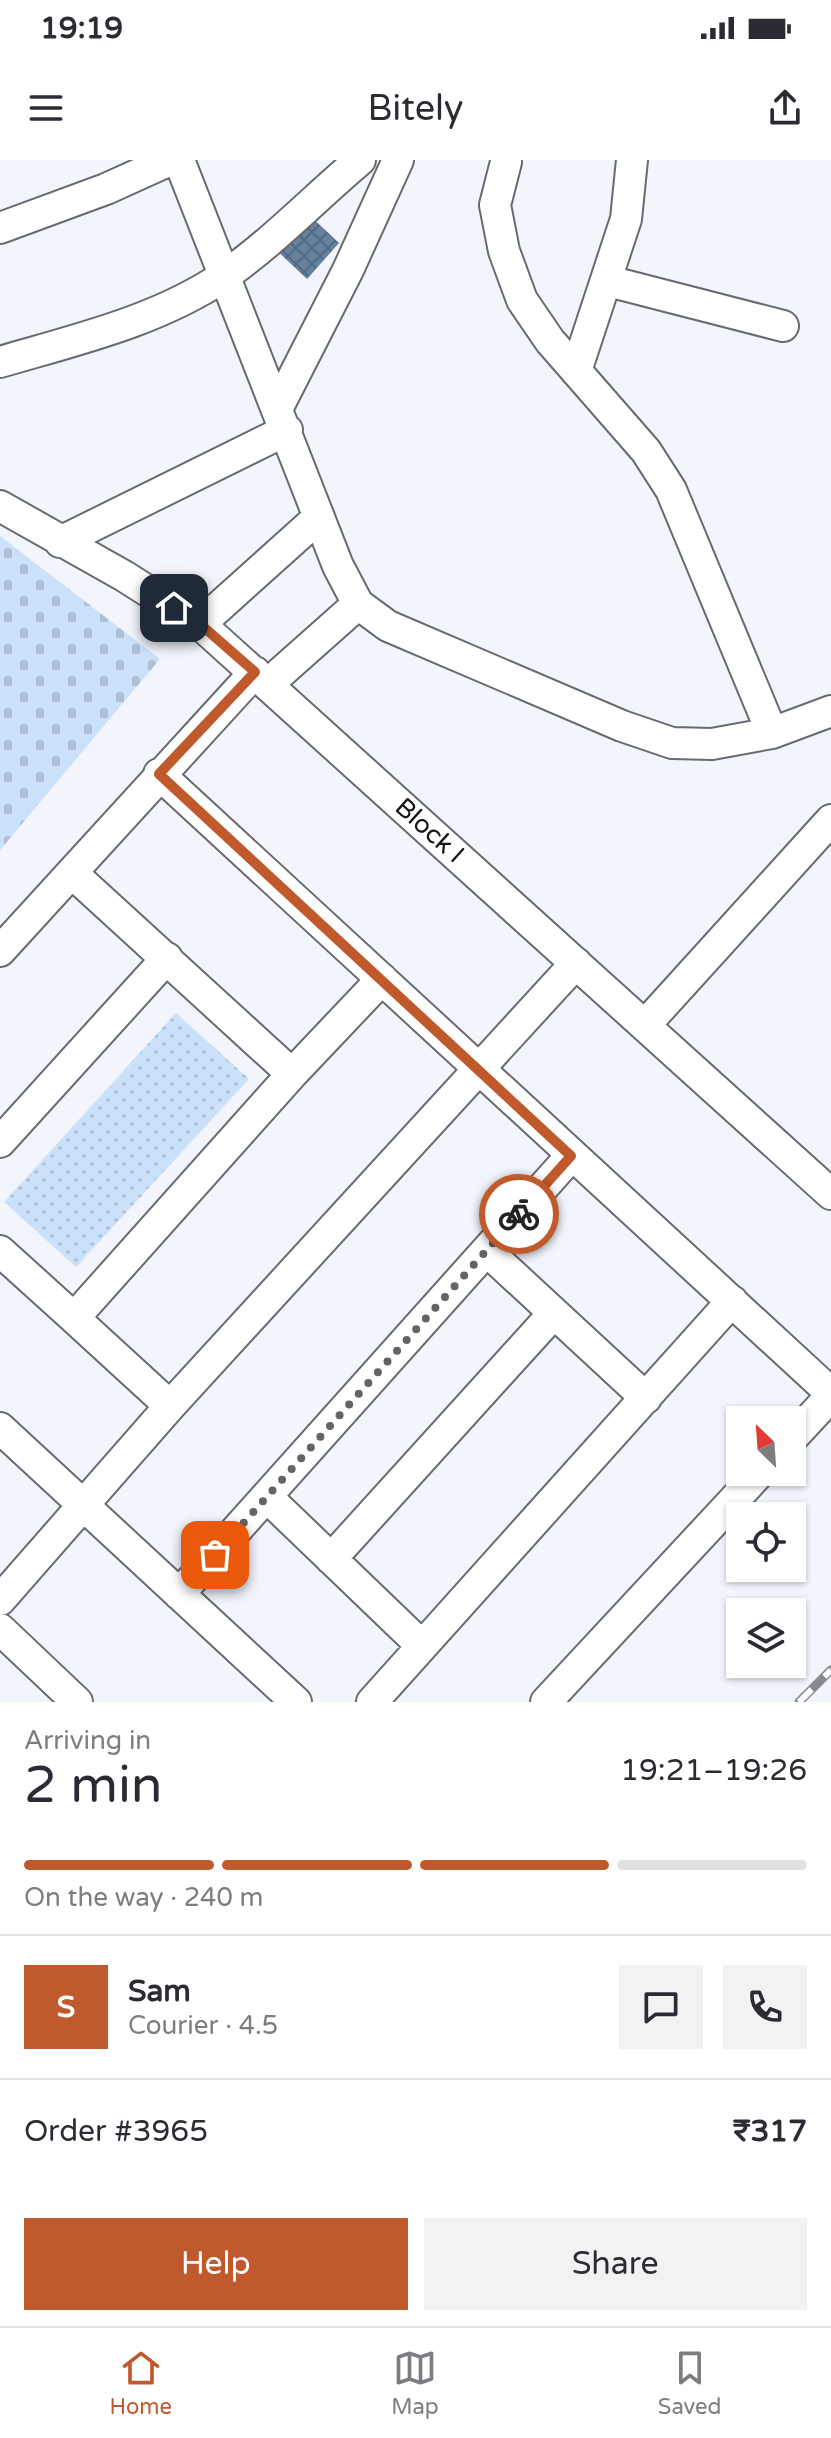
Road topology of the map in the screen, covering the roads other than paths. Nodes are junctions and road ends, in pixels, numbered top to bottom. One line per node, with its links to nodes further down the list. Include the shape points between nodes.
1 (170, 160): 7 (street)
2 (179, 160): 8 (street)
3 (360, 160): 8 (street)
4 (398, 160): 13 (street)
5 (632, 160): 9 (street, via 626,219)
6 (506, 162): 12 (street, via 495,205 504,251 522,300)
7 (0, 228)
8 (226, 276): 11 (street, via 130,321); 13 (street)
9 (608, 281): 10 (street); 12 (street)
10 (783, 326)
11 (0, 362)
12 (576, 371): 21 (street, via 646,451 671,490)
13 (283, 418): 15 (street); 16 (street)
14 (0, 506): 16 (street, Block I)
15 (319, 517): 17 (street); 18 (street)
16 (60, 542): 18 (street, Block I)
17 (358, 604): 19 (street); 21 (street, via 388,626 672,743 712,744)
18 (200, 624): 19 (street, Block I)
19 (262, 678): 22 (street); 27 (street, Block I)
20 (831, 711): 21 (street)
21 (772, 733)
22 (159, 774): 24 (street); 28 (street)
23 (831, 820): 29 (street)
24 (72, 873): 25 (street); 26 (street)
25 (0, 951)
26 (167, 958): 31 (street); 32 (street)
27 (576, 963): 29 (street, Block I); 30 (street)
28 (382, 979): 30 (street); 31 (street)
29 (646, 1024): 34 (street, Block I)
30 (478, 1068): 33 (street); 42 (street)
31 (292, 1074): 39 (street)
32 (0, 1142)
33 (571, 1156): 36 (street); 37 (street)
34 (831, 1194)
35 (0, 1251): 39 (street)
36 (487, 1251): 38 (street); 46 (street)
37 (732, 1301): 40 (street); 41 (street)
38 (554, 1313): 41 (street); 48 (street)
39 (74, 1318): 42 (street)
40 (831, 1394): 43 (street)
41 (646, 1398): 52 (street)
42 (170, 1406): 47 (street)
43 (806, 1422)
44 (0, 1428): 47 (street)
45 (747, 1486): 56 (street)
46 (267, 1497): 48 (street); 49 (street)
47 (82, 1504): 49 (street); 50 (street)
48 (331, 1559): 52 (street)
49 (179, 1594): 54 (street)
50 (0, 1600)
51 (0, 1629): 53 (street)
52 (421, 1645): 55 (street)
53 (77, 1702)
54 (296, 1702)
55 (372, 1702)
56 (546, 1702)

